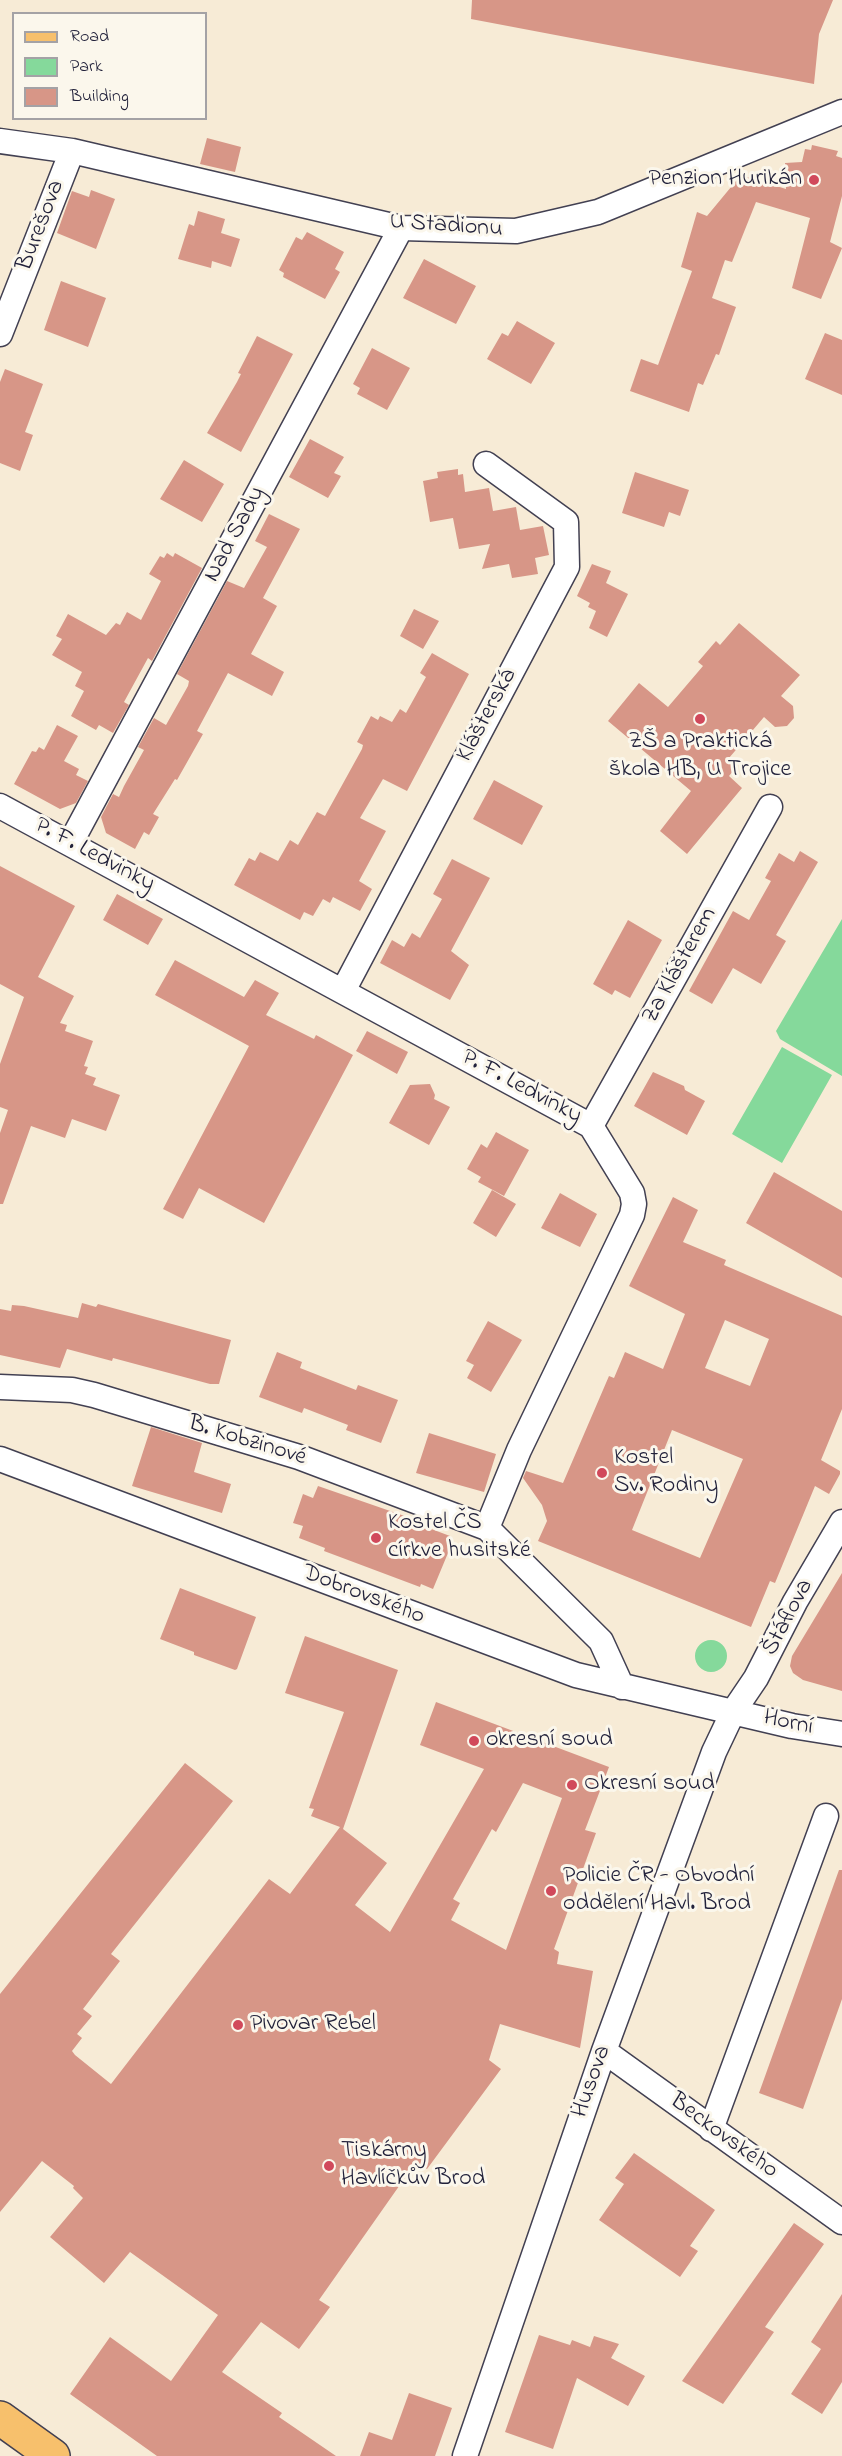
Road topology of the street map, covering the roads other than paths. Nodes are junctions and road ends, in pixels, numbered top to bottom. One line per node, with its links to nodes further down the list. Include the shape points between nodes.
1 (842, 112): 4 (street, U Stadionu, via 598,212 516,231)
2 (0, 141): 3 (street, U Stadionu)
3 (72, 151): 4 (street, U Stadionu); 5 (street, Burešova)
4 (401, 228): 9 (street, Nad Sady)
5 (0, 334)
6 (486, 464): 10 (street, Klášterská, via 566,522 567,567)
7 (0, 806): 9 (street, P. F. Ledvinky)
8 (770, 807): 11 (street, Za Klášterem)
9 (71, 842): 10 (street, P. F. Ledvinky)
10 (343, 992): 11 (street, P. F. Ledvinky)
11 (591, 1126): 15 (street, P. F. Ledvinky, via 632,1193 632,1215 519,1450)
12 (0, 1387): 15 (street, B. Kobzinové, via 72,1390 94,1395 299,1457)
13 (0, 1459): 16 (street, Dobrovského, via 514,1654)
14 (842, 1522): 17 (street, Štáflova)
15 (487, 1528): 16 (street, via 601,1641)
16 (622, 1687): 17 (street, Dobrovského)
17 (734, 1712): 18 (street, Horní); 20 (street, Husova, via 710,1763)
18 (842, 1734)
19 (826, 1816): 21 (street)
20 (604, 2051): 21 (street, Beckovského); 25 (street, Husova)
21 (711, 2128): 22 (street, Beckovského)
22 (842, 2222)
23 (0, 2418): 24 (main road)
24 (53, 2456)
25 (465, 2456)

